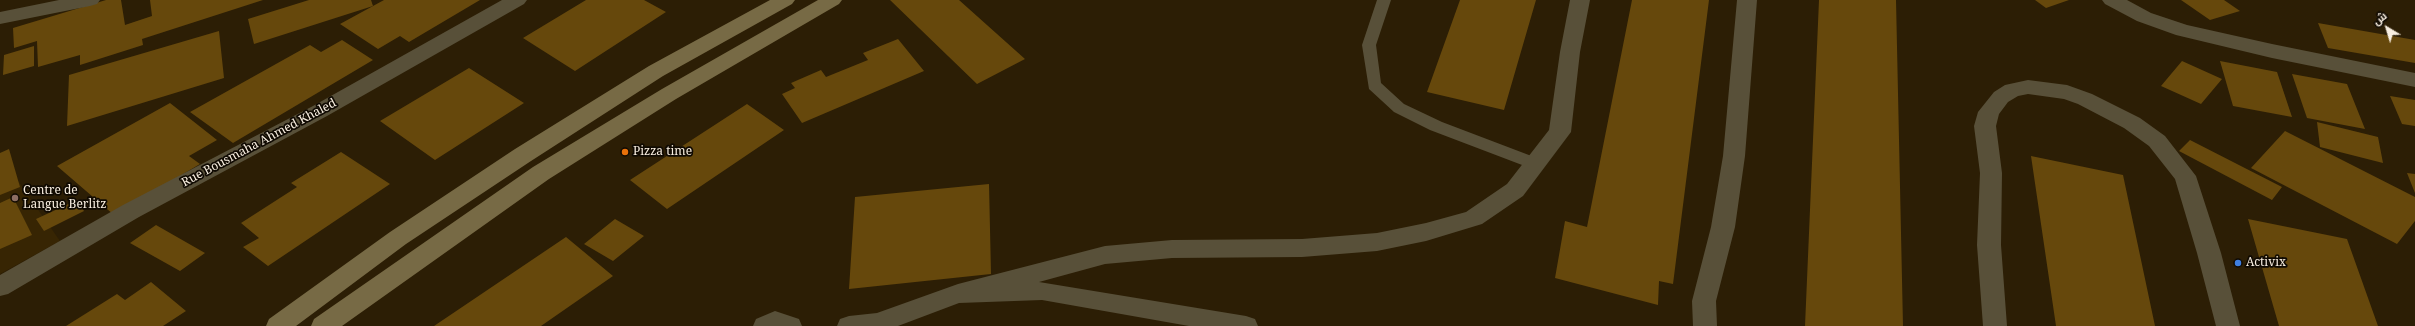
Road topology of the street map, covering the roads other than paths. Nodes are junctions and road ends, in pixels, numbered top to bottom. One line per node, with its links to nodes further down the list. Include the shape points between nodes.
1 (90, 0): 9 (street)
2 (517, 0): 12 (street, Rue Bousmaha Ahmed Khaled, via 320,111 131,211)
3 (785, 0): 14 (main road, via 656,71 522,155 398,238)
4 (832, 0): 15 (main road, via 689,82 541,173)
5 (1384, 0): 11 (lane, via 1369,45 1374,85 1399,108)
6 (1580, 0): 11 (street, via 1570,52 1560,132)
7 (1747, 0): 20 (street, via 1734,156 1724,228 1704,301)
8 (2112, 0): 10 (street, via 2144,17 2183,30 2272,52)
9 (0, 18)
10 (2415, 80)
11 (1536, 164): 13 (street, via 1515,190 1474,218 1426,232 1377,242 1309,248 1172,249 1105,255)
12 (0, 286)
13 (958, 294): 18 (street, via 878,323); 19 (street, via 1042,290)
14 (278, 326)
15 (323, 326)
16 (765, 326): 17 (street, via 774,321)
17 (790, 326)
18 (848, 326)
19 (1246, 326)
20 (1705, 326)
21 (1995, 326): 22 (street, via 1989,245 1991,173 1985,126 1989,112 2001,97 2012,90 2028,87 2067,92 2085,99 2132,123 2157,142 2168,155 2185,176)
22 (2228, 326)

